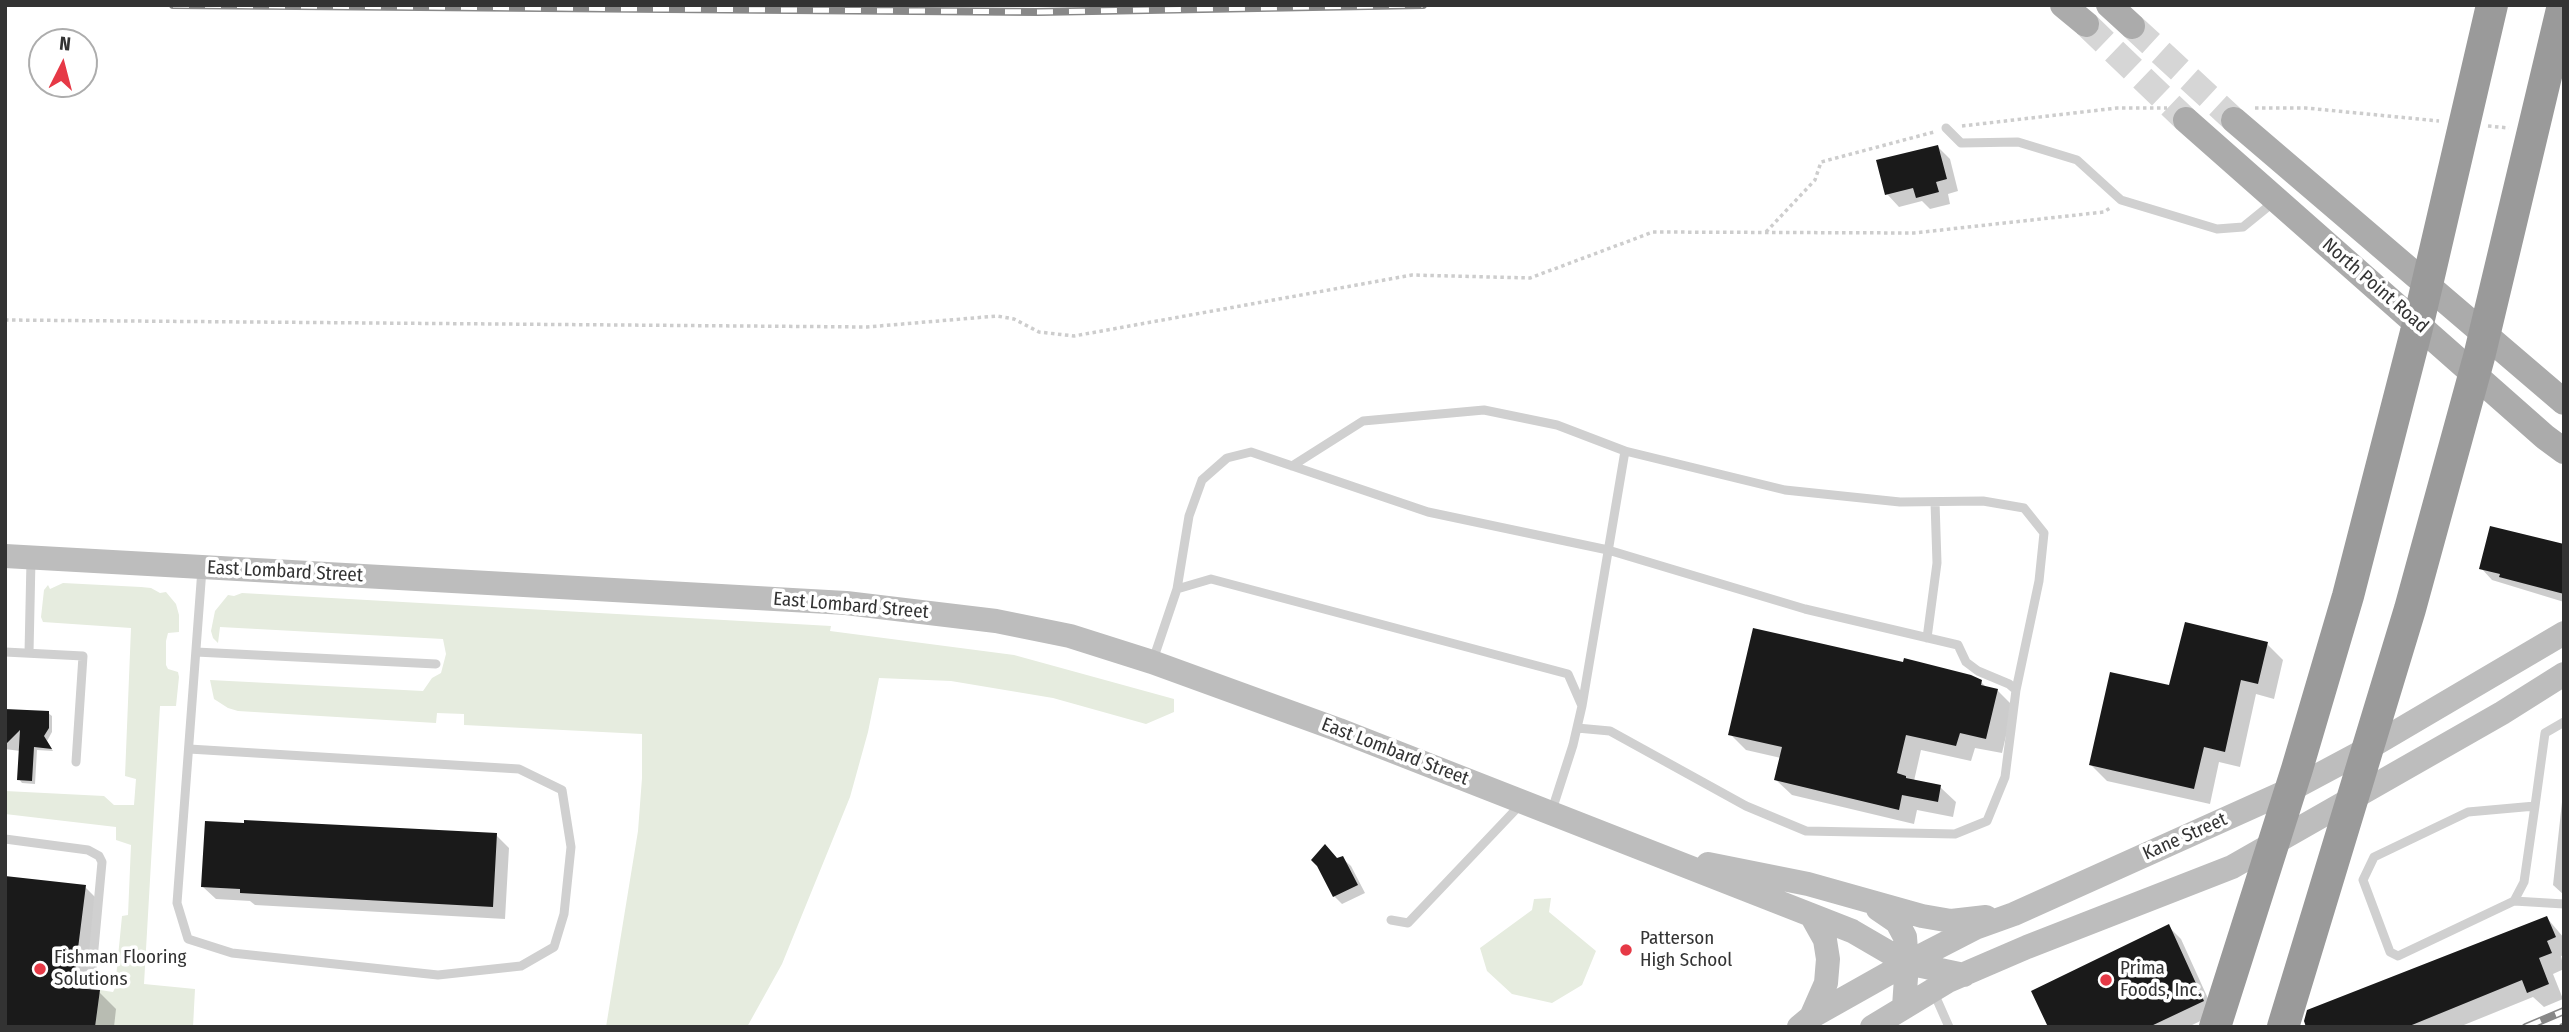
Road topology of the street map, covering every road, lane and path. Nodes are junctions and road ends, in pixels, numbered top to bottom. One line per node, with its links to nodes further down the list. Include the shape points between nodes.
1 (2063, 5): 6 (main road)
2 (2109, 5): 7 (main road)
3 (2555, 5): 14 (highway)
4 (2563, 5): 14 (highway)
5 (2489, 14): 64 (highway, via 2416,332 2348,596)
6 (2086, 24)
7 (2132, 26)
8 (2179, 114): 12 (path, via 2117,108); 16 (main road, North Point Road)
9 (2243, 114): 10 (path, via 2306,108); 19 (main road, North Point Road)
10 (2442, 121)
11 (2482, 125): 13 (path)
12 (1946, 128): 15 (lane, via 1961,143 2018,142 2077,160); 17 (path, via 1821,162 1815,180)
13 (2510, 128)
14 (2519, 189): 65 (highway, via 2410,609)
15 (2121, 200): 16 (lane, via 2217,229 2242,227); 17 (path, via 2104,212 1914,233)
16 (2276, 200): 20 (main road, North Point Road)
17 (1766, 232): 18 (path, via 1653,232 1530,278 1412,275 1074,336 1039,332 998,316 867,327)
18 (5, 320)
19 (2505, 353): 20 (main road); 21 (main road, North Point Road)
20 (2482, 380): 23 (main road, North Point Road)
21 (2564, 401)
22 (1625, 451): 24 (lane, via 1557,425 1483,410 1363,421); 25 (lane, via 1785,490); 26 (lane)
23 (2564, 451)
24 (1292, 466): 26 (lane, via 1428,512); 30 (lane, via 1251,452 1227,458 1202,480 1189,516)
25 (1935, 502): 32 (lane, via 1937,563); 39 (lane, via 2024,508 2044,533)
26 (1608, 550): 32 (lane, via 1805,609); 40 (lane)
27 (5, 556): 28 (main road, East Lombard Street)
28 (31, 558): 29 (main road, East Lombard Street); 35 (lane)
29 (202, 567): 34 (lane); 36 (main road, East Lombard Street, via 846,603 996,621 1070,636)
30 (1177, 589): 36 (lane); 40 (lane, via 1211,579 1568,674)
31 (2564, 633): 53 (main road, Kane Street, via 2294,788)
32 (1927, 638): 39 (lane, via 1958,645 1966,662)
33 (5, 652): 35 (lane)
34 (196, 652): 37 (lane); 43 (lane)
35 (29, 653): 44 (lane, via 83,656)
36 (1152, 662): 45 (main road, East Lombard Street)
37 (436, 664)
38 (2564, 674): 58 (main road, via 2232,867)
39 (2017, 690): 42 (lane, via 2005,777 1987,821 1955,834 1806,831 1746,806 1610,731)
40 (1582, 706): 42 (lane)
41 (2564, 722): 46 (lane, via 2545,733)
42 (1577, 728): 47 (lane)
43 (189, 750): 43 (lane, via 177,903 188,939 232,953 438,975 521,966 554,947 564,914 571,847 562,790 519,769)
44 (76, 762)
45 (1523, 803): 47 (main road, East Lombard Street); 55 (lane, via 1408,923)
46 (2535, 806): 51 (lane, via 2524,882); 51 (lane, via 2468,812 2374,857 2363,880 2390,952 2398,956)
47 (1551, 814): 49 (main road, East Lombard Street)
48 (5, 839): 57 (lane, via 88,850 99,856)
49 (1655, 855): 50 (main road, East Lombard Street, via 1808,884); 54 (main road, East Lombard Street)
50 (1859, 900): 53 (main road, via 1951,921); 56 (main road, via 1897,922 1905,937)
51 (2514, 901): 52 (lane)
52 (2564, 904)
53 (2014, 914): 56 (main road, Kane Street)
54 (1811, 915): 56 (main road, East Lombard Street, via 1852,931); 61 (main road, via 1825,940 1828,959 1826,983)
55 (1391, 920)
56 (1907, 962): 58 (main road, East Lombard Street); 60 (main road); 61 (main road, Kane Street)
57 (92, 970)
58 (1964, 975): 59 (main road)
59 (1933, 990): 60 (main road); 63 (lane)
60 (1904, 1007): 62 (main road)
61 (1805, 1022)
62 (1872, 1027)
63 (1949, 1027)
64 (2215, 1027)
65 (2283, 1027)

